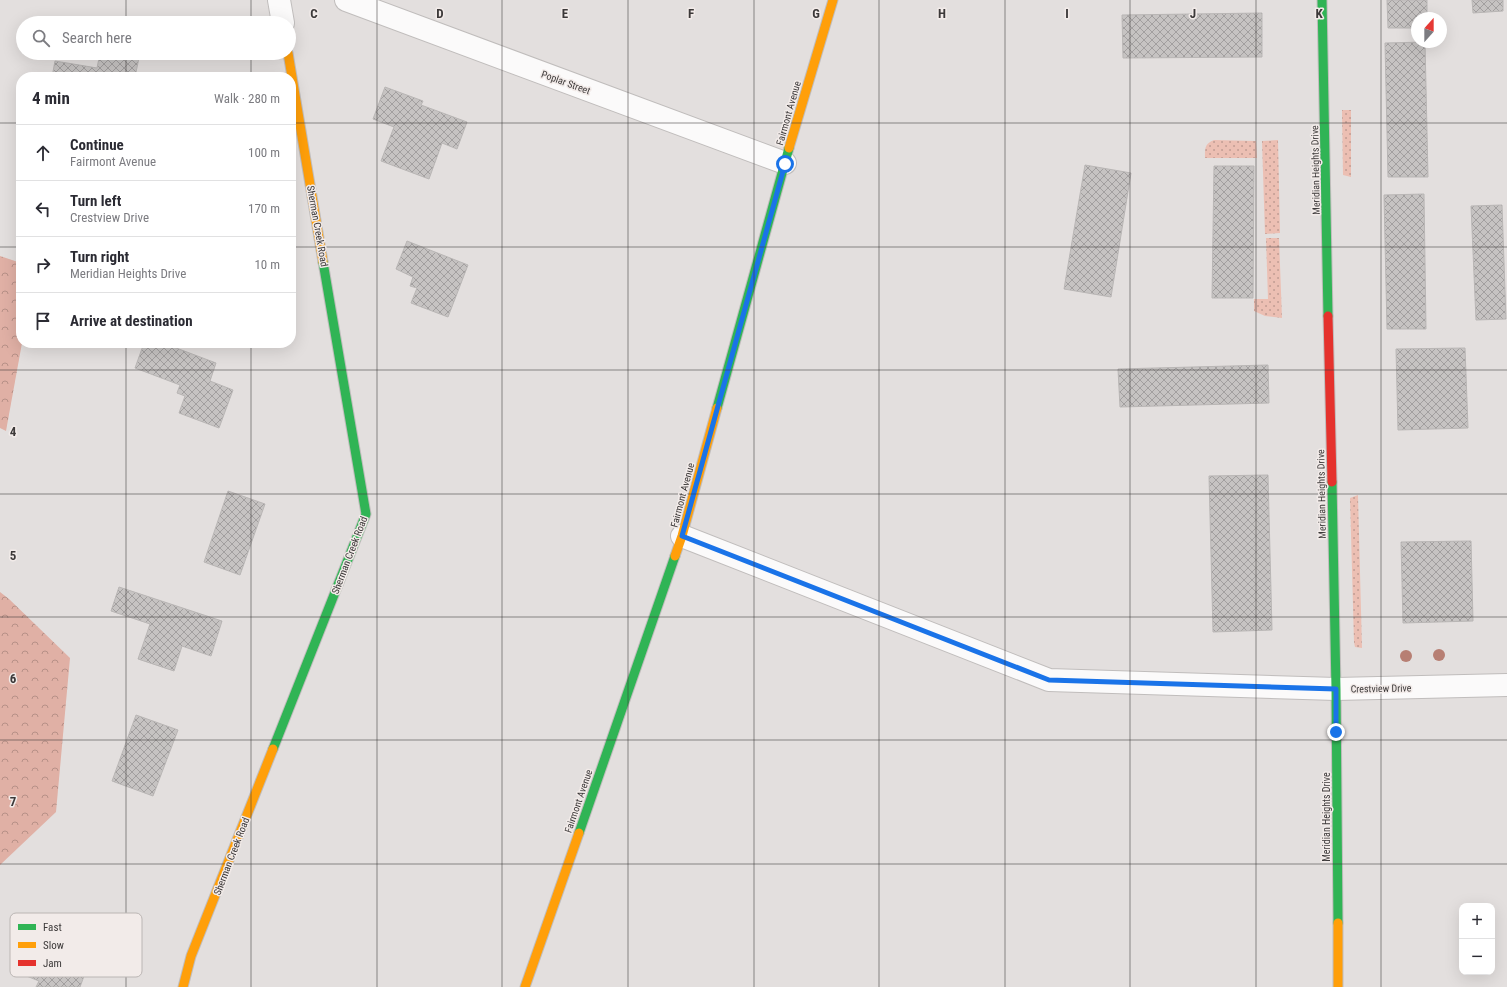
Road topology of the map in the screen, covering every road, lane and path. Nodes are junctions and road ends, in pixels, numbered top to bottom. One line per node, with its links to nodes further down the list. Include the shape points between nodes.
1 (279, 0): 5 (street)
2 (346, 0): 9 (street, Poplar Street)
3 (833, 0): 9 (street, Fairmont Avenue)
4 (1322, 0): 12 (street, Meridian Heights Drive)
5 (282, 16)
6 (289, 60): 7 (street, Sherman Creek Road)
7 (291, 72)
8 (296, 100): 13 (street, Sherman Creek Road, via 366,514 191,956)
9 (785, 164): 10 (street, Fairmont Avenue)
10 (682, 536): 12 (street, Crestview Drive, via 1049,680); 14 (street, Fairmont Avenue)
11 (1507, 686): 12 (street, Crestview Drive)
12 (1336, 689): 15 (street, Meridian Heights Drive)
13 (184, 987)
14 (525, 987)
15 (1338, 987)

